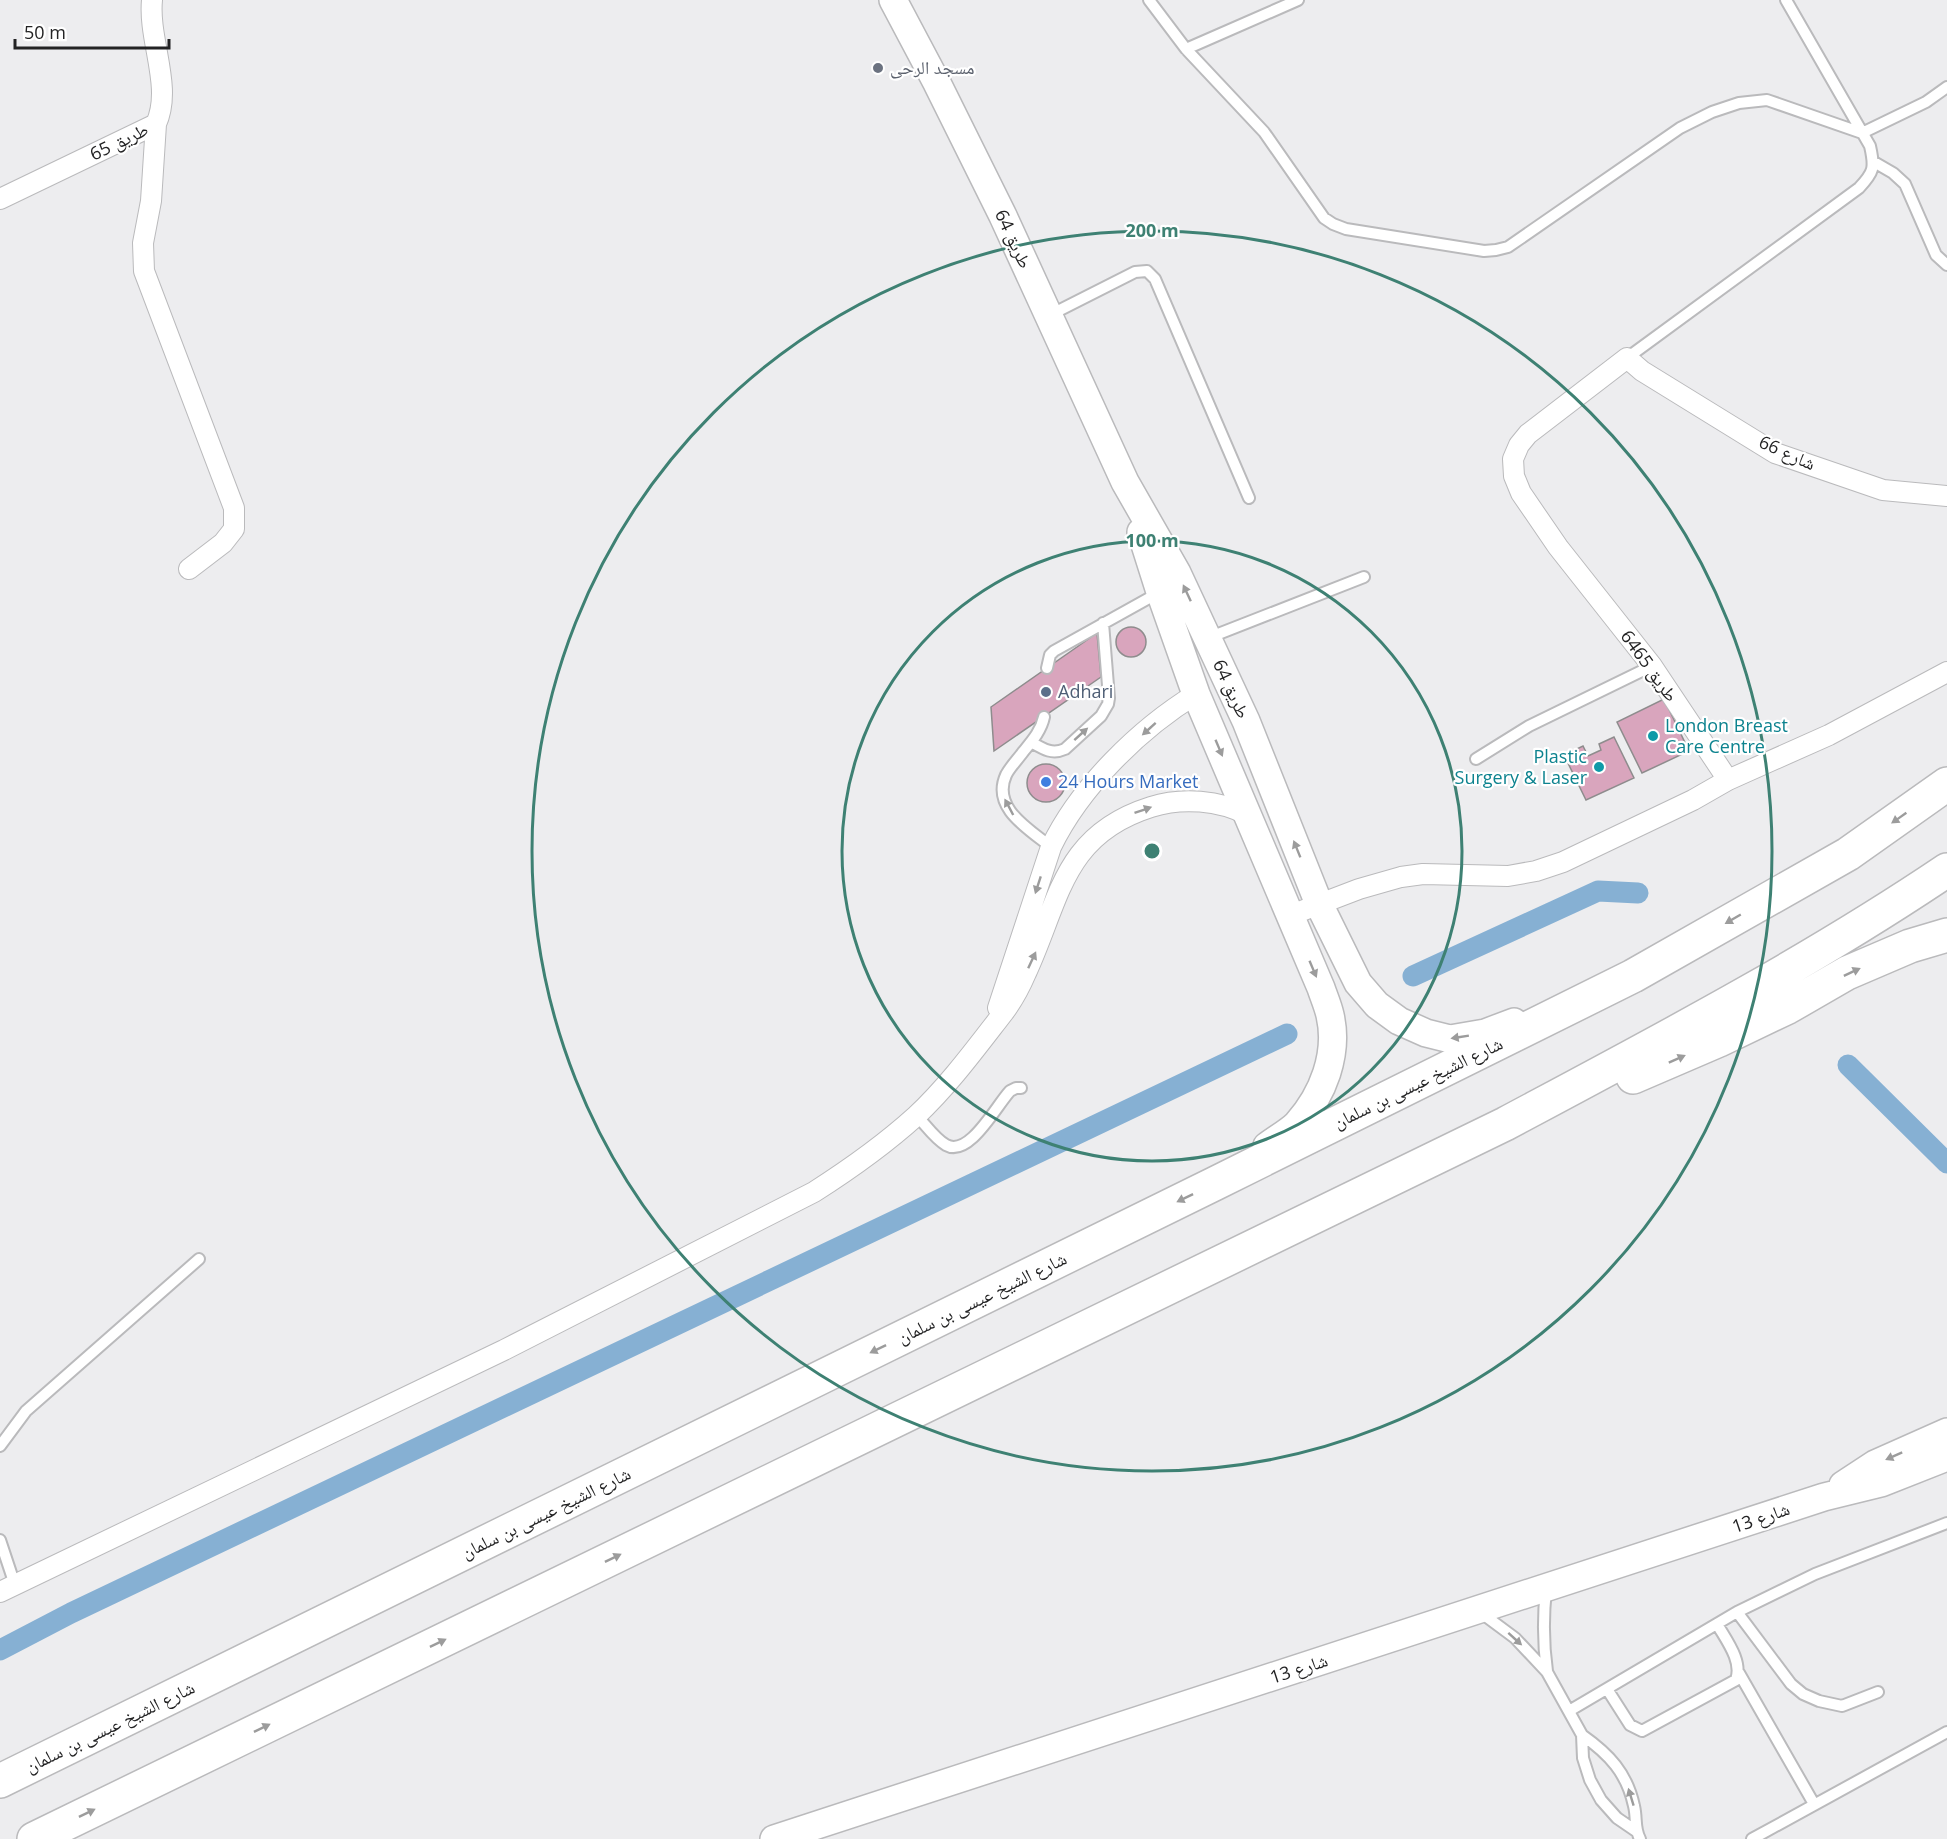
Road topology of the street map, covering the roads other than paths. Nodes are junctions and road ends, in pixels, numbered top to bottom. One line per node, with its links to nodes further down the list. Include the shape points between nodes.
1 (152, 0): 8 (street, طريق 65, via 150,15 163,100)
2 (893, 0): 13 (street, طريق 64, via 990,190)
3 (1149, 0): 6 (lane)
4 (1298, 0): 6 (lane)
5 (1786, 0): 9 (lane)
6 (1186, 49): 9 (lane, via 1264,132 1324,218 1346,229 1484,251 1508,247 1680,128 1738,103 1767,100)
7 (1947, 87): 9 (lane, via 1926,102)
8 (156, 124): 11 (street, طريق 65); 18 (street, via 152,201 143,243 144,271 234,508 234,529 223,543)
9 (1862, 133): 10 (lane)
10 (1874, 162): 12 (lane, via 1905,184 1936,255); 14 (lane, via 1871,175 1859,188)
11 (0, 199)
12 (1947, 265)
13 (1048, 316): 15 (street, طريق 64); 17 (lane, via 1135,272 1146,271 1155,279)
14 (1634, 364): 16 (street, شارع 66, via 1775,453 1883,490); 23 (street, طريق 6465, via 1528,434 1513,459 1514,476 1521,494 1558,547)
15 (1125, 482): 20 (street, طريق 64); 22 (street, طريق 64, one-way to 15, via 1177,573)
16 (1947, 496)
17 (1249, 498)
18 (189, 569)
19 (1364, 577): 22 (lane)
20 (1160, 592): 21 (lane); 27 (street, طريق 64)
21 (1103, 623): 24 (lane, via 1054,651); 29 (lane, one-way to 21, via 1059,752 1105,711 1109,698)
22 (1207, 638): 26 (street, طريق 64)
23 (1652, 666): 30 (lane, via 1529,726); 31 (street, طريق 6465)
24 (1047, 668)
25 (1947, 672): 31 (street, via 1829,735)
26 (1226, 679): 27 (street); 37 (street, طريق 64, one-way to 26)
27 (1196, 694): 33 (street, طريق 64, one-way to 33); 34 (street, one-way to 34, via 1156,722 1105,771 1082,797)
28 (1044, 717): 29 (lane)
29 (1032, 742): 34 (lane, one-way to 29, via 1013,816 1003,795 1007,773)
30 (1476, 759)
31 (1728, 780): 37 (street, via 1563,862 1536,871 1508,876 1423,874 1380,882)
32 (1947, 784): 40 (highway, شارع الشيخ عيسى بن سلمان, one-way to 40, via 1848,854)
33 (1248, 815): 35 (street, one-way to 33, via 1115,823 1161,804 1212,803); 38 (street, طريق 64)
34 (1051, 847): 35 (street); 41 (street, one-way to 41)
35 (1072, 863): 41 (street, one-way to 35, via 1017,991)
36 (1947, 870): 44 (highway, via 1725,1006)
37 (1319, 904): 38 (street); 40 (street, طريق 64, one-way to 37, via 1485,1033 1450,1039 1399,1021 1377,1005 1358,983)
38 (1291, 915): 45 (street, طريق 64, one-way to 45, via 1330,1016 1332,1046 1327,1075 1314,1102 1295,1125)
39 (1947, 935): 44 (highway, one-way to 39, via 1649,1071 1788,1007 1847,973)
40 (1633, 976): 45 (highway, شارع الشيخ عيسى بن سلمان)
41 (991, 1027): 43 (street, via 950,1080)
42 (1021, 1088): 43 (lane, via 1010,1091 972,1140 960,1147 945,1145)
43 (916, 1115): 53 (street, via 850,1169 814,1192 493,1355)
44 (1505, 1124): 68 (highway, one-way to 44)
45 (1214, 1184): 65 (highway, شارع الشيخ عيسى بن سلمان, one-way to 65)
46 (199, 1259): 48 (lane, via 26,1411)
47 (1947, 1432): 50 (street, شارع 13, one-way to 50, via 1875,1464)
48 (0, 1446)
49 (1947, 1457): 50 (street, شارع 13, via 1881,1483)
50 (1824, 1497): 54 (street, شارع 13)
51 (1947, 1523): 56 (lane, via 1815,1574)
52 (0, 1540): 53 (lane)
53 (8, 1589)
54 (1546, 1589): 55 (street, شارع 13); 58 (lane, via 1543,1617)
55 (1479, 1611): 58 (lane, one-way to 58, via 1515,1638); 69 (street, شارع 13)
56 (1737, 1612): 57 (lane); 61 (lane, via 1791,1684 1803,1694 1842,1706)
57 (1717, 1624): 59 (lane); 60 (lane)
58 (1547, 1672): 62 (lane)
59 (1739, 1673): 60 (lane, via 1736,1680 1642,1731 1630,1725); 66 (lane)
60 (1607, 1689): 62 (lane)
61 (1878, 1692)
62 (1569, 1711): 64 (lane)
63 (1947, 1732): 66 (lane)
64 (1582, 1735): 67 (lane, via 1583,1758 1601,1800); 67 (lane, one-way to 64, via 1635,1808 1617,1765)
65 (0, 1781)
66 (1814, 1804): 70 (lane)
67 (1638, 1835)
68 (34, 1839)
69 (774, 1839)
70 (1753, 1839)

